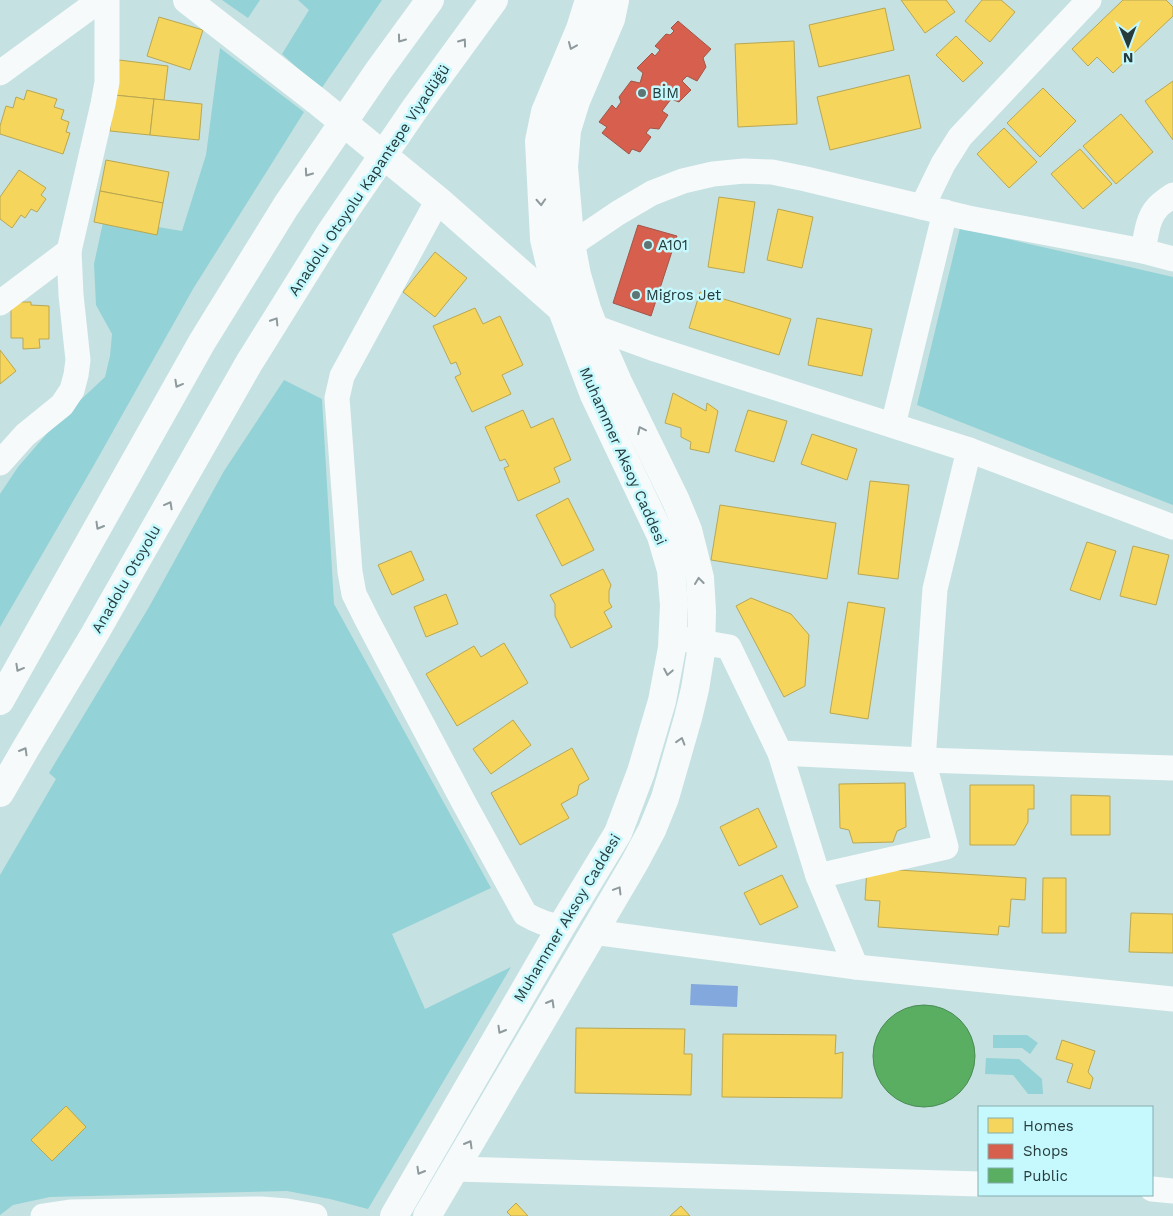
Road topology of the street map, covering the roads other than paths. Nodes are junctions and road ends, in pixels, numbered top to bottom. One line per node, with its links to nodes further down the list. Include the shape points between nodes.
1 (100, 0): 9 (street)
2 (107, 0): 14 (street, via 106,82)
3 (187, 0): 11 (main road, via 317,100)
4 (430, 0): 29 (main road, one-way to 29, via 286,206 202,342)
5 (494, 0): 22 (main road, Anadolu Otoyolu Kapantepe Viyadüğü, one-way to 5, via 330,233)
6 (588, 0): 17 (main road, Muhammer Aksoy Caddesi, one-way to 17, via 580,28 545,112 539,141)
7 (615, 0): 13 (main road, Muhammer Aksoy Caddesi, via 611,19 567,130 564,167)
8 (1089, 0): 12 (street, via 960,137 943,164)
9 (0, 73)
10 (1173, 195): 15 (street, via 1153,215)
11 (438, 200): 18 (main road); 35 (street, via 342,376 337,398 350,572 354,594 367,620 525,914 546,925)
12 (934, 209): 13 (street, via 772,172 713,174 652,193); 15 (street); 23 (street)
13 (572, 245): 17 (street); 21 (main road, Muhammer Aksoy Caddesi, via 577,275)
14 (70, 251): 19 (street); 25 (street, via 70,295 78,360 72,390 62,405)
15 (1143, 251): 16 (street)
16 (1173, 259)
17 (548, 260): 18 (street); 20 (main road, Muhammer Aksoy Caddesi)
18 (521, 274): 20 (main road)
19 (0, 303)
20 (562, 310): 21 (main road); 27 (main road, Muhammer Aksoy Caddesi, via 594,395 661,536 671,570)
21 (594, 327): 23 (street); 28 (main road, Muhammer Aksoy Caddesi, one-way to 21, via 700,578 688,530)
22 (249, 363): 33 (main road, Anadolu Otoyolu, one-way to 22)
23 (893, 425): 24 (street)
24 (969, 450): 26 (street); 31 (street, via 935,589)
25 (0, 463)
26 (1173, 526)
27 (673, 637): 28 (street); 35 (main road, Muhammer Aksoy Caddesi, one-way to 35, via 662,701 618,834)
28 (701, 641): 30 (street, via 729,647); 36 (main road, Muhammer Aksoy Caddesi, one-way to 28, via 635,862 665,798 695,689)
29 (0, 701)
30 (780, 752): 31 (street); 34 (street)
31 (923, 760): 32 (street); 34 (street, via 946,847)
32 (1173, 768)
33 (0, 793)
34 (818, 876): 37 (street)
35 (561, 927): 36 (main road); 45 (main road, Muhammer Aksoy Caddesi, one-way to 45)
36 (593, 932): 37 (street); 39 (main road, Muhammer Aksoy Caddesi, one-way to 36)
37 (856, 967): 38 (street)
38 (1173, 999)
39 (454, 1170): 40 (street); 46 (main road, Muhammer Aksoy Caddesi)
40 (978, 1184)
41 (1153, 1189): 42 (street)
42 (1173, 1192)
43 (42, 1216): 44 (street, via 70,1212 261,1209)
44 (315, 1216)
45 (394, 1216)
46 (427, 1216)

